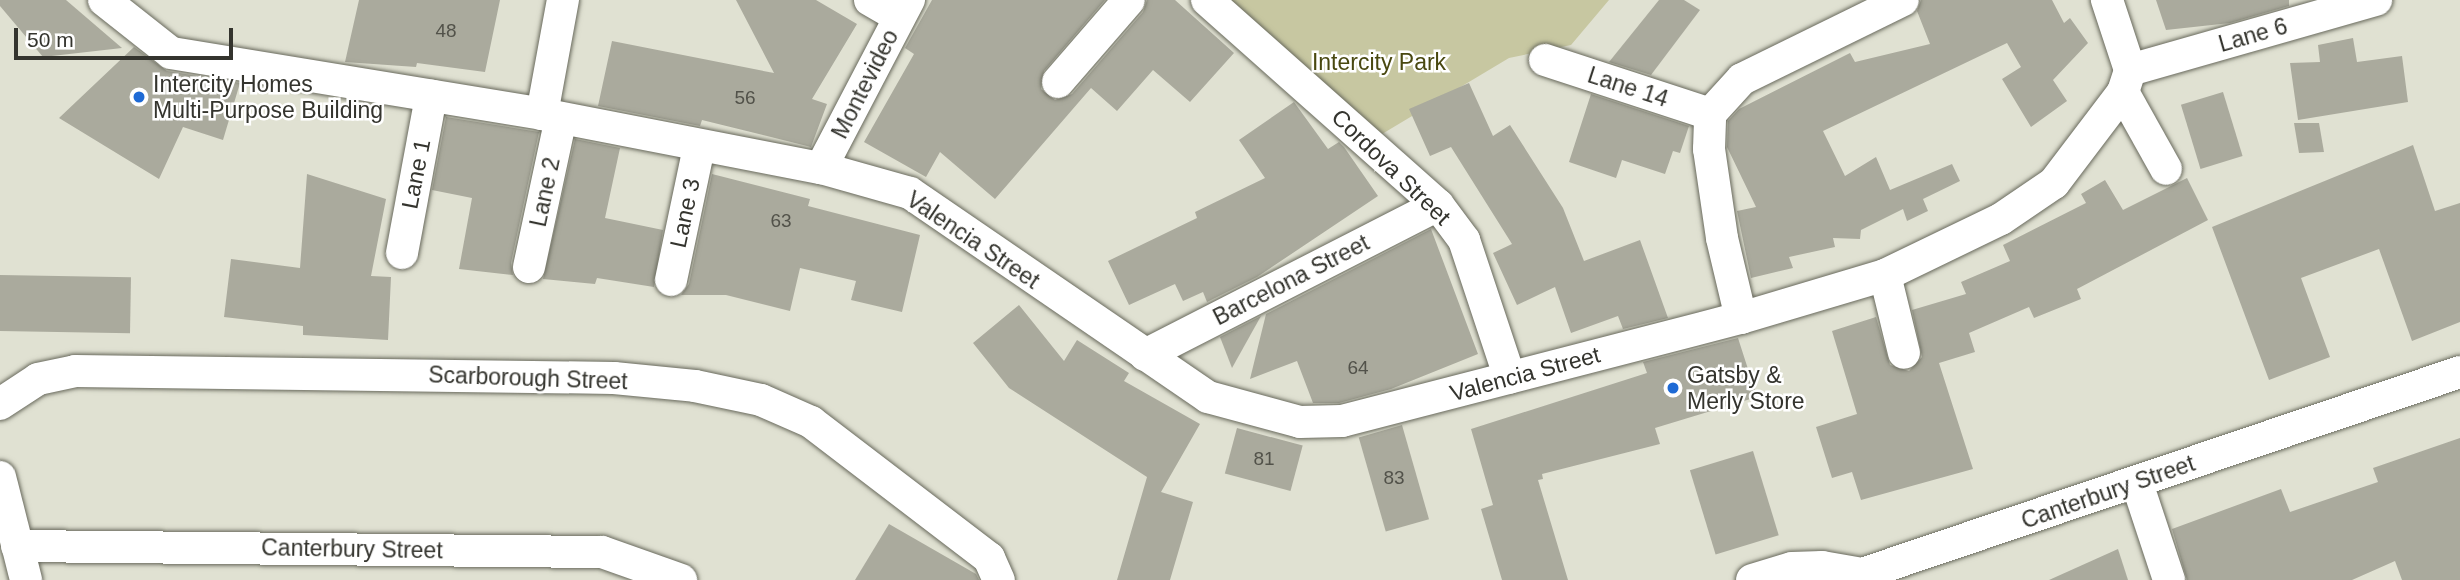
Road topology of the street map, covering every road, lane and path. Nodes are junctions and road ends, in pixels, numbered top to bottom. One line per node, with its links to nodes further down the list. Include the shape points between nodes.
1 (104, 0): 13 (street, Valencia Street, via 171,53)
2 (563, 0): 15 (street, Lane 2)
3 (870, 0): 9 (street)
4 (1129, 0): 12 (street)
5 (1207, 0): 19 (street, Cordova Street)
6 (1903, 0): 14 (street, via 1742,79)
7 (2107, 0): 11 (street)
8 (2376, 0): 11 (street, Lane 6)
9 (904, 8): 17 (street, Montevideo)
10 (1545, 60): 14 (street, Lane 14)
11 (2127, 81): 18 (street); 22 (street, Valencia Street, via 2054,183 2001,219)
12 (1058, 82)
13 (431, 96): 15 (street, Valencia Street); 20 (street, Lane 1)
14 (1710, 114): 24 (street, via 1709,149 1720,225)
15 (551, 116): 16 (street, Valencia Street); 21 (street, Lane 2)
16 (699, 146): 17 (street, Valencia Street); 23 (street, Lane 3)
17 (821, 169): 26 (street, Valencia Street, via 910,193)
18 (2166, 169)
19 (1438, 205): 26 (street, Barcelona Street); 28 (street, Cordova Street, via 1464,240)
20 (401, 253)
21 (529, 267)
22 (1885, 275): 24 (street, Valencia Street); 25 (street)
23 (671, 280)
24 (1741, 318): 28 (street, Valencia Street)
25 (1904, 353)
26 (1145, 355): 28 (street, Valencia Street, via 1208,397 1300,422 1342,421)
27 (2460, 372): 31 (street, Canterbury Street)
28 (1510, 378)
29 (0, 404): 36 (street, Scarborough Street, via 37,379 75,371 600,378 695,386 761,400 811,422 989,558)
30 (0, 477): 32 (street)
31 (2137, 483): 33 (street, Canterbury Street); 38 (street)
32 (17, 545): 34 (street); 35 (street, Canterbury Street, via 602,552)
33 (1863, 577): 37 (street, Canterbury Street, via 1822,567 1791,568)
34 (26, 580)
35 (681, 580)
36 (999, 580)
37 (1752, 580)
38 (2169, 580)

